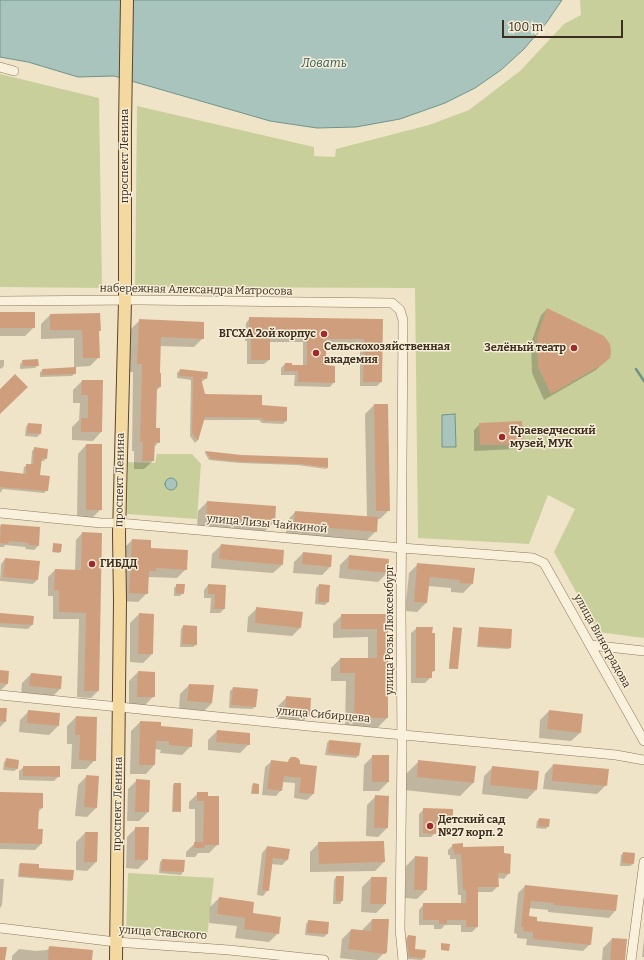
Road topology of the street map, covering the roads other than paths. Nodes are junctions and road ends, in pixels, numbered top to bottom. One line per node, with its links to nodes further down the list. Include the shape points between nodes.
1 (127, 0): 5 (main road, проспект Ленина)
2 (0, 67): 3 (street)
3 (14, 71)
4 (0, 301): 5 (street, набережная Александра Матросова)
5 (125, 301): 6 (street, набережная Александра Матросова); 8 (main road, проспект Ленина)
6 (392, 303): 9 (street, улица Розы Люксембург, via 400,310 404,320)
7 (0, 513): 8 (street, улица Лизы Чайкиной)
8 (119, 523): 9 (street, улица Лизы Чайкиной); 14 (main road, проспект Ленина)
9 (402, 548): 10 (street, улица Лизы Чайкиной); 15 (street, улица Розы Люксембург)
10 (533, 558): 11 (street, улица Виноградова, via 544,563)
11 (590, 645): 12 (street); 16 (street, улица Виноградова)
12 (644, 651)
13 (0, 694): 14 (street, улица Сибирцева)
14 (119, 707): 15 (street, улица Сибирцева); 20 (main road, проспект Ленина)
15 (402, 734): 17 (street, улица Сибирцева); 23 (street, улица Розы Люксембург, via 400,929)
16 (644, 741)
17 (644, 760)
18 (644, 862): 24 (street)
19 (0, 928): 20 (street, улица Ставского)
20 (116, 942): 21 (main road, проспект Ленина); 22 (street, улица Ставского)
21 (116, 960)
22 (324, 960)
23 (403, 960)
24 (631, 960)

